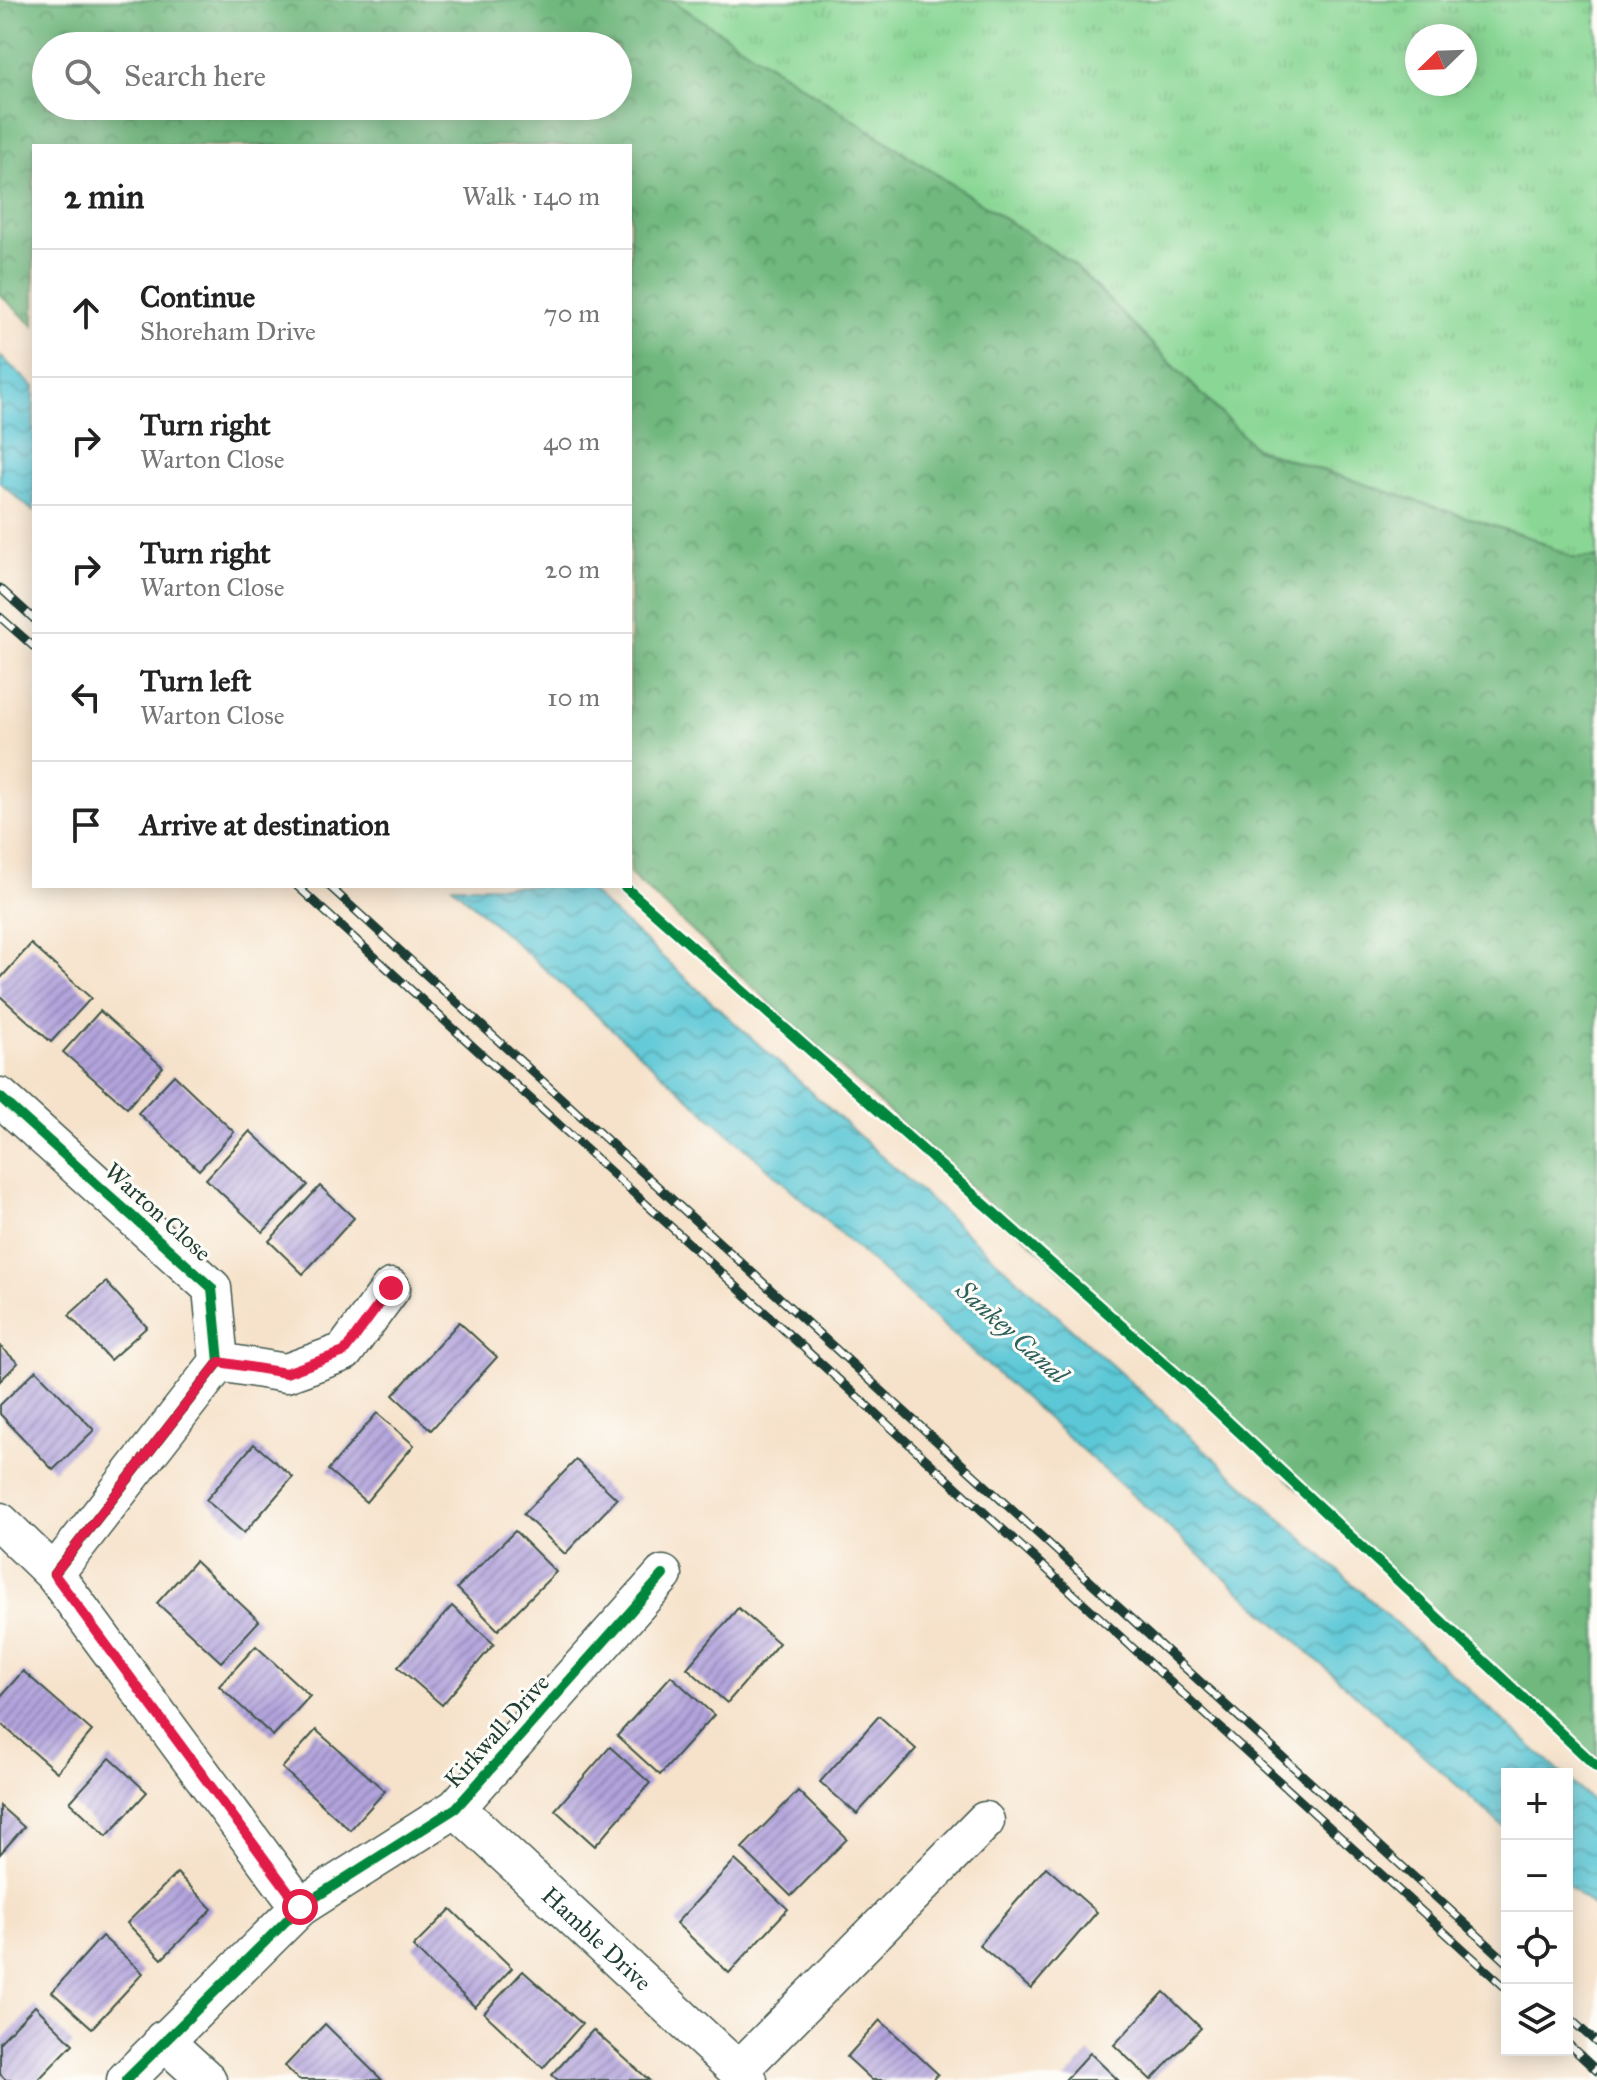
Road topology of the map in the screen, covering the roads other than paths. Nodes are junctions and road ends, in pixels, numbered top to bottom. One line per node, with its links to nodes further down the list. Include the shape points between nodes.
1 (0, 1097): 3 (street, Warton Close, via 212,1288)
2 (391, 1288): 3 (street, via 344,1352 286,1373)
3 (219, 1362): 5 (street)
4 (1, 1525): 5 (street)
5 (54, 1574): 9 (street)
6 (663, 1575): 7 (street, Kirkwall Drive)
7 (456, 1808): 9 (street, Kirkwall Drive); 11 (street, Hamble Drive)
8 (985, 1821): 11 (street, Hamble Drive)
9 (300, 1907): 10 (street, Kirkwall Drive)
10 (163, 2040): 12 (street, Kirkwall Drive); 13 (street)
11 (743, 2075)
12 (126, 2080)
13 (207, 2080)

